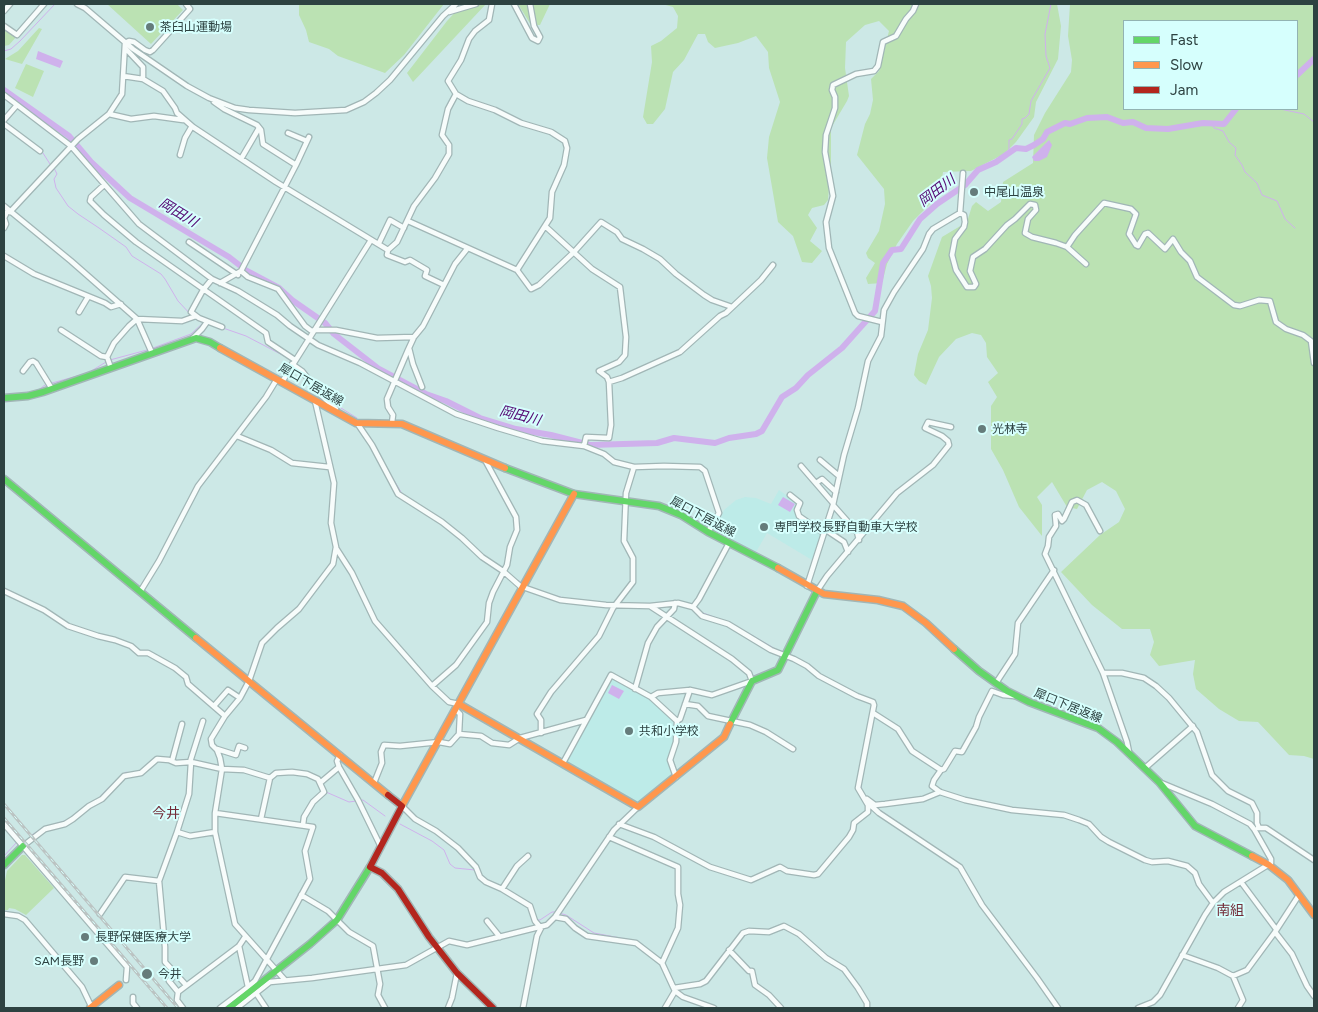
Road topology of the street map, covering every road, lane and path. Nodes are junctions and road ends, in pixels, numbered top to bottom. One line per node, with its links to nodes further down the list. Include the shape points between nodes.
1 (10, 4): 11 (street)
2 (44, 4): 13 (street, via 17,35)
3 (77, 4): 14 (street)
4 (186, 4): 14 (street, via 190,9 150,52 134,42)
5 (456, 4): 12 (street)
6 (476, 4): 12 (street)
7 (492, 4): 18 (street, via 489,20 469,39 448,81)
8 (514, 4): 9 (street, via 532,38 538,41 540,37 534,26)
9 (530, 4)
10 (916, 4): 67 (street, via 896,36 883,42 876,69 833,85 835,108 826,135 825,152 833,196 826,222 829,248 855,312 858,316)
11 (4, 11)
12 (447, 12): 20 (street, via 390,80 355,107 322,112 258,111 235,108)
13 (4, 26)
14 (125, 43): 15 (street); 20 (street)
15 (126, 49): 16 (street, via 122,62); 17 (street, via 143,68)
16 (123, 76): 17 (street); 22 (street, via 122,94)
17 (143, 79): 24 (street, via 162,91)
18 (456, 94): 39 (street, via 448,109 442,135 449,144 450,154 414,206); 40 (street, via 551,132 565,141 564,165 552,192 550,218)
19 (4, 95): 21 (street)
20 (209, 98): 26 (street)
21 (17, 105): 23 (street); 28 (street)
22 (109, 114): 24 (street, via 131,119 154,116); 28 (street)
23 (4, 120): 29 (street)
24 (185, 120): 25 (street)
25 (192, 126): 30 (street); 31 (street)
26 (259, 128): 31 (street); 32 (street, via 264,144)
27 (288, 133): 32 (street, via 308,139)
28 (72, 146): 34 (street); 37 (street)
29 (40, 151)
30 (180, 155)
31 (242, 159): 35 (street)
32 (296, 165): 35 (street)
33 (963, 173): 38 (street)
34 (104, 185): 57 (street, via 139,224); 60 (street, via 90,200 136,242)
35 (284, 186): 43 (street); 54 (street)
36 (4, 206): 37 (street)
37 (9, 211): 41 (street, via 4,218); 62 (street)
38 (960, 213): 46 (street, via 964,215 965,222 955,239 952,255 956,270 970,288 976,284 970,272 973,257 1030,204 1035,205 1036,210 1028,219 1025,233); 67 (street, via 929,234 884,310)
39 (408, 221): 42 (street); 47 (street)
40 (544, 226): 49 (street); 53 (street)
41 (4, 228)
42 (404, 228): 45 (street, via 390,220); 48 (street, via 397,242)
43 (371, 240): 45 (street); 71 (street)
44 (189, 242): 55 (street)
45 (379, 243): 48 (street)
46 (1066, 247): 51 (street); 79 (street, via 1104,203 1131,209 1136,214 1129,234 1137,246 1148,233 1165,249 1173,239 1190,261 1197,277 1234,305 1270,301 1276,322 1311,341)
47 (468, 249): 53 (street); 59 (street, via 455,264)
48 (388, 250): 59 (street, via 387,255 405,262 410,260 427,270 425,276)
49 (574, 252): 53 (street, via 531,289); 63 (street, via 601,222 622,239 660,259 704,295); 84 (street, via 592,270 620,287 626,348 619,362 599,371)
50 (4, 256): 61 (street, via 34,274)
51 (1086, 264)
52 (774, 265): 63 (street)
53 (517, 270)
54 (241, 271): 55 (street); 56 (street)
55 (236, 274): 56 (street); 58 (street)
56 (248, 277): 71 (street, via 278,289 305,326)
57 (212, 279): 58 (street); 60 (street)
58 (219, 283): 74 (street, via 278,315)
59 (444, 286): 72 (street)
60 (204, 290): 65 (street, via 191,312); 78 (street, via 266,333 268,342)
61 (88, 297): 62 (street, via 111,307); 64 (street)
62 (121, 304): 66 (street)
63 (732, 307): 84 (street, via 680,352)
64 (79, 312)
65 (194, 317): 66 (street, via 182,321); 68 (street)
66 (137, 319): 76 (street); 77 (street, via 114,343)
67 (882, 322): 99 (street, via 881,336 868,361)
68 (206, 324): 69 (street); 73 (street)
69 (222, 327)
70 (61, 330): 77 (street)
71 (314, 331): 72 (street, via 336,330 378,338); 74 (street)
72 (414, 337): 75 (street)
73 (192, 339): 76 (street); 82 (street, 犀口下居返線, via 210,342)
74 (309, 339): 78 (street); 83 (street)
75 (409, 347): 83 (street); 85 (street)
76 (152, 352): 80 (street)
77 (107, 357): 80 (street)
78 (294, 362): 82 (street); 89 (street, via 333,407)
79 (1314, 363)
80 (111, 368): 86 (street)
81 (23, 370): 86 (street, via 33,361)
82 (279, 380): 88 (street, 犀口下居返線); 92 (street)
83 (395, 381): 90 (street, via 387,399 393,415); 93 (street, via 456,414 542,441)
84 (609, 382): 93 (street, via 609,438 586,437)
85 (422, 387)
86 (52, 389): 87 (street)
87 (4, 398)
88 (315, 401): 89 (street, 犀口下居返線); 97 (street)
89 (358, 423): 90 (street, 犀口下居返線); 114 (street, via 398,494 442,522 482,557)
90 (392, 423): 94 (street, 犀口下居返線, via 402,424)
91 (951, 427): 110 (street, via 928,422 925,428 942,436 949,445 934,465 897,493)
92 (237, 436): 97 (street, via 292,463); 120 (street, via 198,486)
93 (584, 446): 98 (street, via 614,462)
94 (485, 460): 103 (street, 犀口下居返線); 114 (street, via 517,524)
95 (820, 460): 99 (street)
96 (801, 466): 101 (street)
97 (329, 467): 112 (street, via 334,483 331,524)
98 (634, 467): 105 (street); 109 (street, via 700,467 705,471 719,513)
99 (840, 476): 102 (street)
100 (4, 480): 120 (street)
101 (816, 483): 102 (street, via 822,479); 106 (street)
102 (836, 492): 106 (street)
103 (574, 494): 105 (street, 犀口下居返線); 117 (street)
104 (790, 495): 107 (street, via 800,503 799,516 822,532)
105 (625, 501): 109 (street, 犀口下居返線, via 659,506); 122 (street, via 624,541 633,558 633,582)
106 (833, 504): 107 (street); 110 (street, via 857,532)
107 (826, 530): 113 (street, via 844,542); 116 (street)
108 (1100, 531): 115 (street, via 1086,505 1077,500 1072,502 1062,521 1058,514 1055,515 1056,526 1048,537 1045,554)
109 (708, 532): 111 (street, 犀口下居返線)
110 (859, 540): 113 (street)
111 (729, 543): 116 (street, 犀口下居返線); 124 (street)
112 (336, 547): 128 (street, via 334,564 329,571 299,609 262,643); 131 (street, via 375,621)
113 (848, 552): 119 (street)
114 (504, 569): 117 (street); 131 (street, via 489,603 487,622 456,665)
115 (1054, 570): 127 (street); 130 (street, via 1018,623 1015,654)
116 (807, 586): 119 (street, 犀口下居返線)
117 (522, 587): 122 (street, via 560,600); 139 (street)
118 (4, 591): 138 (street, via 44,610 68,626 131,646 139,653 148,653 175,668)
119 (817, 591): 126 (street); 130 (street, 犀口下居返線, via 903,606)
120 (140, 592): 128 (street)
121 (676, 603): 123 (street); 124 (street); 125 (street)
122 (616, 606): 123 (street); 148 (street, via 599,636 551,692 537,714 541,720)
123 (650, 606): 125 (street)
124 (693, 607): 126 (street, via 702,616 728,624)
125 (666, 617): 129 (street, via 732,659 749,673); 132 (street, via 648,643)
126 (786, 656): 129 (street, via 778,670); 140 (street, via 807,666 818,676 873,702)
127 (1103, 673): 147 (street, via 1144,678 1169,698); 155 (street)
128 (249, 681): 136 (street); 156 (street)
129 (752, 681): 133 (street, via 712,694); 145 (street)
130 (996, 683): 135 (street, 犀口下居返線)
131 (432, 686): 139 (street)
132 (636, 689): 134 (street); 142 (street, via 611,675)
133 (690, 690): 134 (street, via 658,692); 137 (street)
134 (651, 697): 144 (street)
135 (1016, 697): 155 (street, 犀口下居返線, via 1098,728); 163 (street, via 992,691 962,752 955,751)
136 (240, 698): 138 (street, via 228,690); 141 (street)
137 (685, 704): 144 (street); 145 (street, via 698,706 708,716)
138 (214, 706): 141 (street)
139 (458, 707): 149 (street); 150 (street); 151 (street)
140 (874, 714): 163 (street, via 898,729 912,751); 170 (street, via 858,788)
141 (225, 716): 152 (street, via 211,739)
142 (586, 720): 148 (street); 159 (street)
143 (203, 721): 158 (street)
144 (677, 721): 164 (street, via 676,742 670,760)
145 (732, 721): 154 (street, via 766,732); 164 (street, via 724,737)
146 (182, 724): 157 (street)
147 (1193, 726): 161 (street); 178 (street, via 1212,775 1228,790 1252,803 1257,813)
148 (540, 733): 150 (street)
149 (459, 734): 150 (street, via 481,736 492,744 500,745 509,745); 151 (street, via 450,744)
150 (520, 738): 159 (street)
151 (439, 742): 168 (street, via 384,745 382,763); 171 (street)
152 (215, 748): 153 (street, via 236,755 239,746); 162 (street)
153 (245, 748)
154 (794, 749)
155 (1129, 753): 161 (street, 犀口下居返線)
156 (340, 755): 160 (street, via 337,761); 168 (street)
157 (172, 760): 158 (street, via 176,763); 182 (street, via 157,759 141,773 124,776 102,799 65,824 46,829)
158 (190, 762): 162 (street); 179 (street, via 189,794)
159 (563, 763): 172 (street)
160 (340, 767): 167 (street); 183 (street)
161 (1145, 768): 166 (street, 犀口下居返線)
162 (222, 769): 165 (street, via 244,770); 173 (street)
163 (941, 770): 169 (street, via 932,786)
164 (676, 777): 172 (street)
165 (270, 778): 167 (street, via 276,773 292,772 307,774); 174 (street)
166 (1159, 782): 178 (street); 187 (street, 犀口下居返線, via 1196,826)
167 (320, 783): 177 (street, via 324,792 313,802)
168 (374, 783): 171 (street)
169 (940, 792): 170 (street, via 923,799 893,804 875,805 866,798); 194 (street, via 1012,810 1064,815 1089,824 1101,837 1145,860 1187,866)
170 (864, 800): 176 (street, via 868,812 854,823 849,837 816,875 780,867 751,880 743,878 710,867 654,836); 243 (street, via 960,867 982,905)
171 (402, 806): 183 (street); 191 (street, via 415,819 458,848 486,882)
172 (638, 807): 176 (street)
173 (215, 813): 174 (street); 180 (street)
174 (261, 819): 177 (street)
175 (4, 824): 182 (street)
176 (619, 824): 181 (street)
177 (303, 825): 192 (street, via 313,827 306,851 310,879)
178 (1257, 828): 185 (street, via 1266,828); 187 (street, via 1272,860)
179 (177, 832): 180 (street, via 190,836); 189 (street)
180 (215, 832): 204 (street, via 235,924)
181 (609, 837): 198 (street); 210 (street, via 678,867 678,928)
182 (23, 846): 186 (street); 217 (street, via 127,967)
183 (381, 847): 188 (street)
184 (528, 856): 191 (street)
185 (1314, 860)
186 (4, 865)
187 (1268, 865): 190 (street); 193 (street, 犀口下居返線, via 1288,880)
188 (370, 867): 199 (street); 206 (street, via 398,889)
189 (159, 881): 196 (street, via 125,877); 214 (street, via 165,962)
190 (1241, 882): 194 (street, via 1224,892); 202 (street)
191 (502, 889): 201 (street, via 530,906)
192 (301, 895): 199 (street); 209 (street)
193 (1299, 895): 197 (street, 犀口下居返線); 202 (street)
194 (1214, 903): 208 (street)
195 (4, 914): 228 (street, via 25,920 82,987)
196 (100, 914)
197 (1314, 915)
198 (555, 917): 201 (street); 210 (street, via 566,919 586,936 636,942)
199 (337, 920): 211 (street, via 349,932 373,946); 212 (street)
200 (487, 921): 203 (street)
201 (541, 928): 203 (street); 238 (street)
202 (1275, 930): 215 (street, via 1247,970); 226 (street)
203 (500, 937): 206 (street, via 467,945 449,941)
204 (245, 938): 205 (street); 209 (street)
205 (239, 946): 220 (street); 222 (street)
206 (437, 947): 211 (street, via 406,965); 213 (street)
207 (729, 950): 223 (street, via 706,981); 241 (street, via 752,971 756,985); 242 (street, via 743,933 789,928 844,969)
208 (1182, 955): 215 (street); 244 (street, via 1160,995)
209 (266, 959): 212 (street); 222 (street, via 256,981)
210 (662, 963): 223 (street)
211 (377, 970): 218 (street); 235 (street, via 378,995)
212 (276, 971): 218 (street); 232 (street)
213 (457, 973): 236 (street); 237 (street)
214 (176, 974): 216 (street); 221 (street, via 169,981)
215 (1233, 976): 245 (street, via 1243,1000)
216 (180, 979): 220 (street); 221 (street)
217 (126, 980)
218 (285, 980): 225 (street, via 270,982)
219 (118, 984): 228 (street)
220 (186, 985): 224 (street)
221 (173, 986): 224 (street)
222 (248, 987): 231 (street)
223 (674, 989): 239 (street); 240 (street, via 683,997)
224 (178, 992): 230 (street, via 177,1000)
225 (256, 993): 233 (street); 234 (street)
226 (1314, 996)
227 (133, 997): 229 (street)
228 (91, 1008)
229 (137, 1008)
230 (183, 1008)
231 (220, 1008)
232 (229, 1008)
233 (237, 1008)
234 (266, 1008)
235 (385, 1008)
236 (448, 1008)
237 (493, 1008)
238 (523, 1008)
239 (665, 1008)
240 (714, 1008)
241 (781, 1008)
242 (868, 1008)
243 (1058, 1008)
244 (1138, 1008)
245 (1238, 1008)

